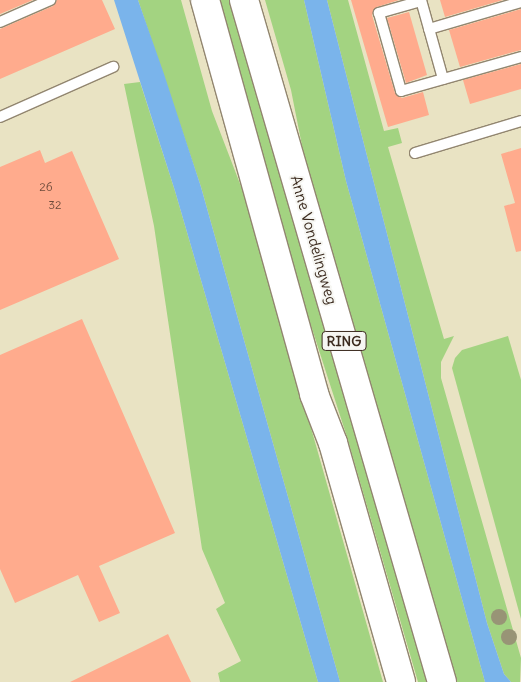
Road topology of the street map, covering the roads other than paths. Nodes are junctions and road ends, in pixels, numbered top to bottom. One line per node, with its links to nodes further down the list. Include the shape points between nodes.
1 (50, 0): 6 (lane)
2 (205, 0): 14 (main road, RING, via 314,394 333,442)
3 (244, 0): 15 (main road, Anne Vondelingweg / RING)
4 (421, 1): 7 (lane); 10 (lane, via 379,13 401,91)
5 (521, 2): 7 (lane)
6 (0, 22)
7 (429, 29): 10 (lane)
8 (521, 57): 10 (lane)
9 (113, 68): 11 (lane)
10 (443, 79)
11 (0, 117)
12 (521, 121): 13 (lane)
13 (414, 153)
14 (400, 682)
15 (442, 682)

